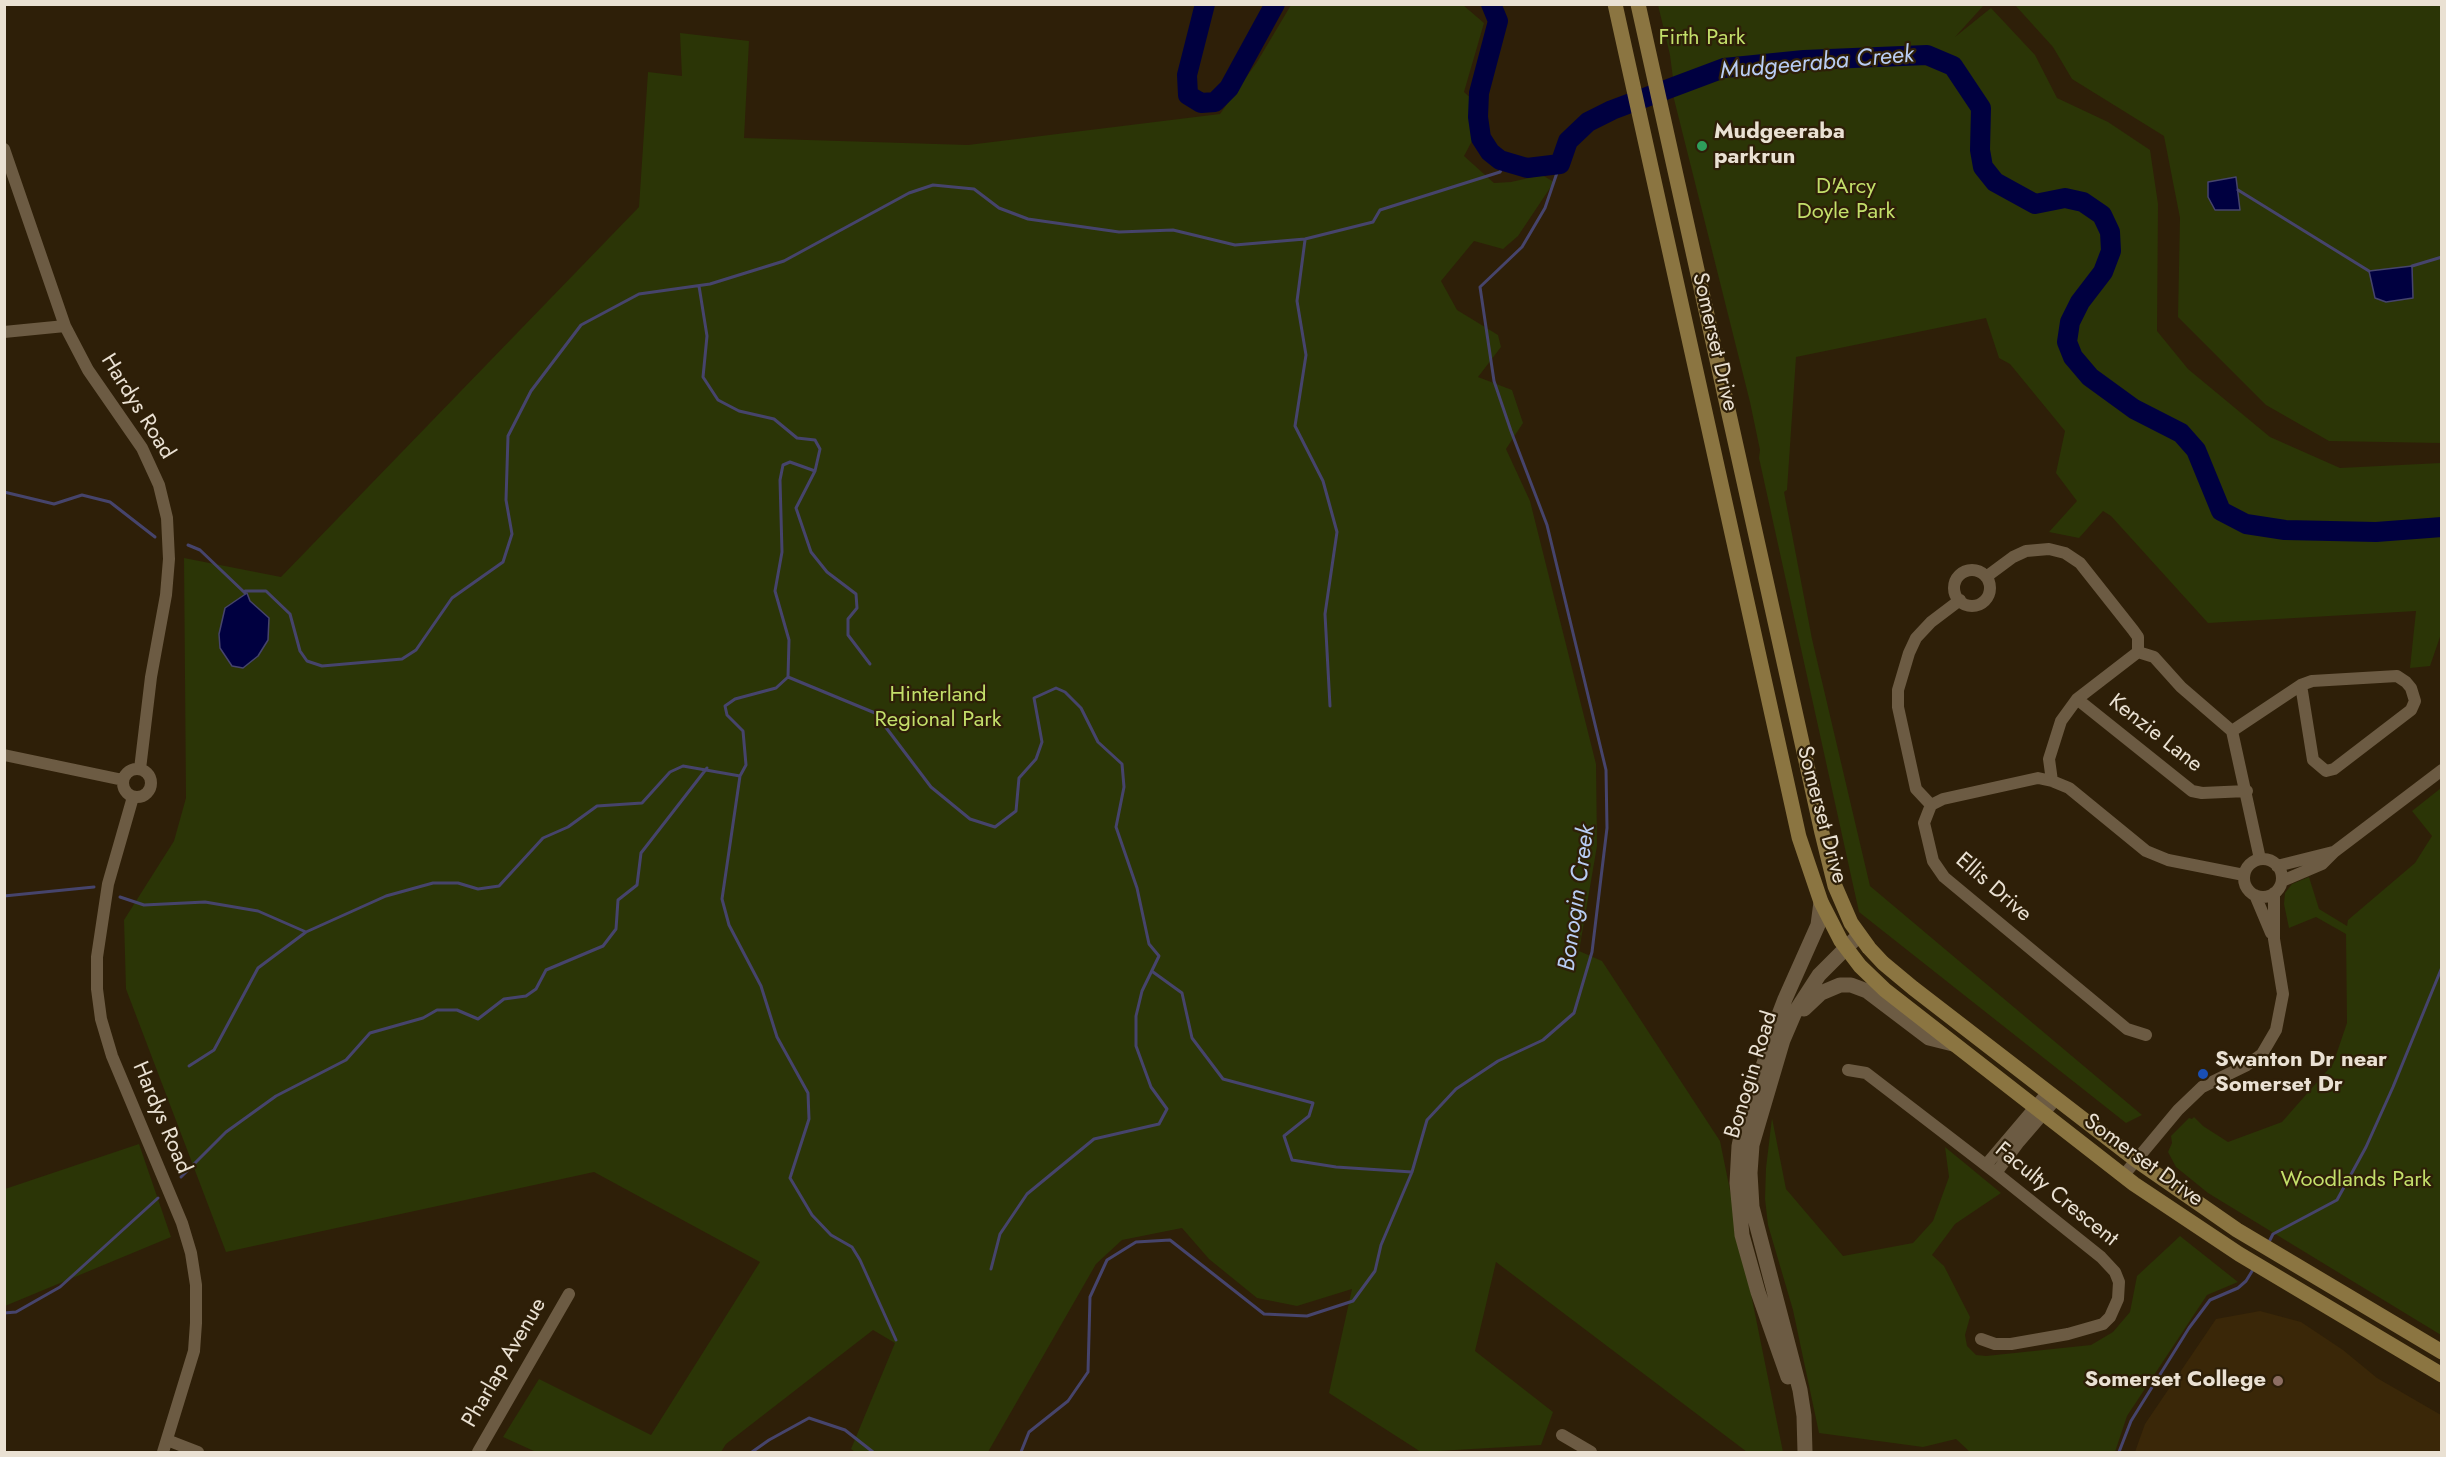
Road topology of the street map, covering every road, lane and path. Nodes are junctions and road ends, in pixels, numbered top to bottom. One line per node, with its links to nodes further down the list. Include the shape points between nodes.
1 (1615, 4): 7 (main road, Somerset Drive)
2 (1638, 4): 6 (main road, Somerset Drive)
3 (4, 149): 4 (street, Hardys Road)
4 (65, 326): 5 (street); 15 (street, Hardys Road, via 88,370 142,448 159,485 167,518 166,595)
5 (4, 332)
6 (1741, 469): 7 (main road); 30 (main road, Somerset Drive, via 1832,874)
7 (1720, 474): 29 (main road, Somerset Drive, via 1799,837)
8 (1986, 577): 9 (street, via 1990,588 1986,600 1975,606); 9 (street, via 1972,570 1962,573 1954,588); 10 (street, via 2026,551 2049,549 2065,553 2083,567 2133,630 2138,638)
9 (1960, 600): 21 (street, via 1916,638 1898,690 1916,789)
10 (2138, 652): 12 (street); 13 (street, via 2154,657 2181,687)
11 (2301, 685): 11 (street, via 2313,760 2326,771 2334,769 2411,710 2415,701 2416,686 2397,676); 13 (street)
12 (2077, 699): 18 (street, via 2061,721 2049,759); 19 (street, Kenzie Lane, via 2192,791)
13 (2232, 731): 19 (street)
14 (4, 755): 17 (street)
15 (140, 769): 17 (street, via 129,771); 20 (street, via 151,786 145,795)
16 (2440, 772): 22 (street)
17 (123, 780): 20 (street, via 123,789)
18 (2052, 781): 21 (street, via 2038,778); 25 (street, via 2069,788 2146,851 2168,860)
19 (2247, 791): 23 (street)
20 (133, 797): 50 (street, Hardys Road, via 108,884 97,957 97,989 112,1056 182,1223 196,1285 194,1351)
21 (1931, 805): 33 (street, Ellis Drive, via 1924,823 1933,861 1944,877 2127,1029)
22 (2334, 852): 24 (street); 26 (street, via 2322,864)
23 (2260, 859): 24 (street); 25 (street, via 2249,865)
24 (2277, 866): 26 (street)
25 (2244, 876): 28 (street, via 2248,889)
26 (2282, 881): 27 (street)
27 (2274, 893): 28 (street); 31 (street)
28 (2255, 895): 31 (street)
29 (1821, 902): 32 (main road, Somerset Drive); 35 (street, via 1818,925 1785,999)
30 (1859, 935): 32 (street, Bonogin Road); 37 (main road, Somerset Drive, via 1883,963)
31 (2274, 939): 39 (street, via 2283,994 2276,1030 2262,1054 2202,1087)
32 (1844, 945): 34 (main road, Somerset Drive, via 1879,984); 35 (street, Bonogin Road, via 1801,1001)
33 (2146, 1035)
34 (1953, 1044): 35 (street, via 1929,1038 1867,991 1840,985 1808,1003); 38 (main road, Somerset Drive)
35 (1774, 1052): 42 (street, Bonogin Road, via 1752,1145); 44 (street, Bonogin Road, via 1739,1146 1737,1183 1742,1235)
36 (1848, 1070): 40 (street, Faculty Crescent, via 1866,1073)
37 (2052, 1096): 38 (street); 39 (main road, Somerset Drive)
38 (2039, 1111): 40 (street, via 2019,1142); 41 (main road, Somerset Drive)
39 (2136, 1160): 41 (street); 46 (main road, Somerset Drive, via 2249,1238)
40 (1991, 1169): 45 (street, Faculty Crescent, via 2101,1257 2115,1272 2118,1299 2110,1317 2094,1329 2011,1344)
41 (2123, 1176): 47 (main road, Somerset Drive, via 2190,1224)
42 (1752, 1207): 44 (street, via 1751,1228 1767,1289); 49 (street, Bonogin Road, via 1791,1351 1804,1416)
43 (569, 1294): 53 (street, Pharlap Avenue)
44 (1760, 1297): 49 (street, Bonogin Road, via 1787,1371)
45 (1981, 1339)
46 (2442, 1352)
47 (2442, 1375)
48 (1562, 1435): 54 (street)
49 (1803, 1436): 55 (street, Bonogin Road)
50 (167, 1440): 51 (street, Hardys Road); 52 (street)
51 (163, 1452)
52 (198, 1452)
53 (478, 1452)
54 (1591, 1452)
55 (1805, 1452)

